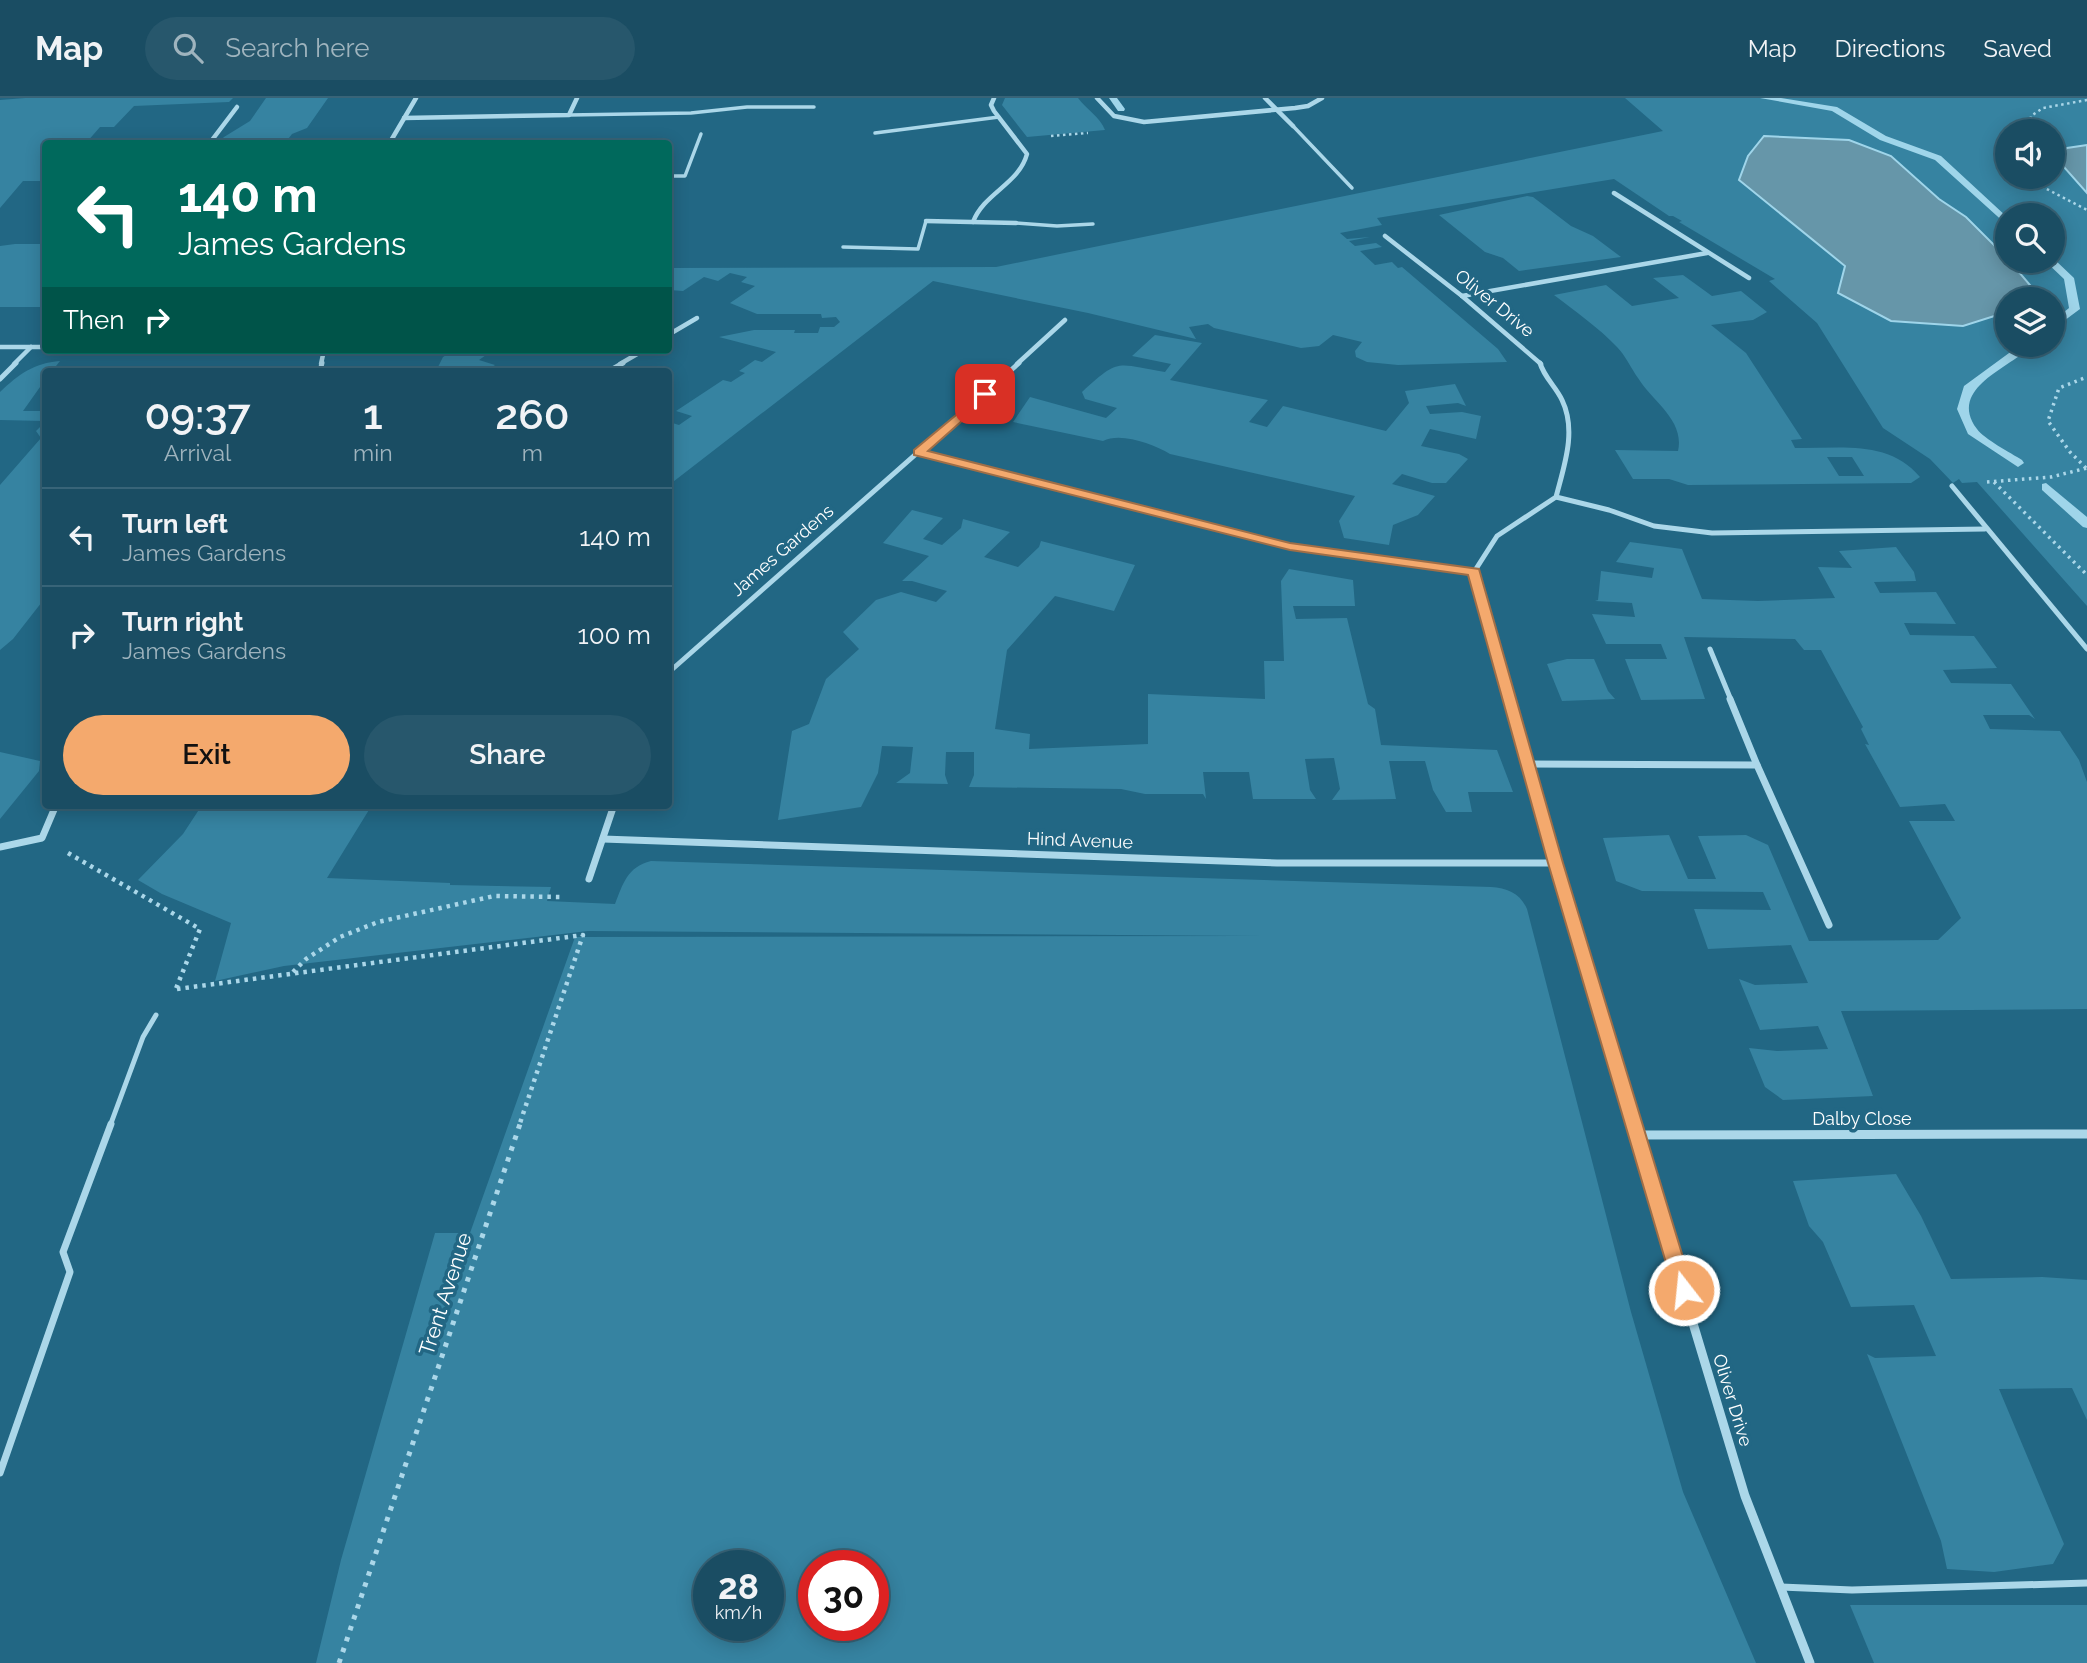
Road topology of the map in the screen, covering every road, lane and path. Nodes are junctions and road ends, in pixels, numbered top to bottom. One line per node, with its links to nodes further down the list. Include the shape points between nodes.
1 (416, 98): 13 (street)
2 (577, 98): 11 (street)
3 (994, 98): 12 (street, via 991,105)
4 (1097, 98): 10 (street, via 1114,116 1144,122)
5 (1264, 98): 10 (street)
6 (1322, 98): 10 (street, via 1308,106)
7 (2087, 100): 14 (path, via 2043,108)
8 (237, 107): 20 (street)
9 (814, 107): 11 (lane)
10 (1277, 110): 15 (street)
11 (569, 115): 13 (street)
12 (999, 117): 17 (lane); 19 (street)
13 (404, 118): 21 (street)
14 (2031, 119)
15 (1293, 126): 23 (lane)
16 (1093, 132): 19 (path)
17 (874, 133)
18 (701, 134): 22 (lane, via 685,176)
19 (1016, 139): 28 (street, via 1027,154 1026,163 979,206)
20 (212, 140)
21 (391, 140)
22 (672, 176)
23 (1352, 188)
24 (2047, 189): 26 (path)
25 (1614, 192): 33 (street)
26 (2087, 210)
27 (926, 221): 28 (street); 32 (lane, via 918,249)
28 (973, 222): 29 (street)
29 (1016, 223): 30 (lane)
30 (1093, 224)
31 (1385, 236): 35 (street, Oliver Drive)
32 (843, 247)
33 (1707, 253): 34 (street); 35 (street)
34 (1749, 278)
35 (1462, 296): 50 (street, Oliver Drive, via 1540,362 1563,402 1569,436)
36 (697, 318): 38 (street)
37 (1065, 320): 46 (street, James Gardens)
38 (672, 333)
39 (0, 347): 40 (street)
40 (31, 347): 41 (street); 45 (street)
41 (42, 347)
42 (637, 354): 43 (street)
43 (614, 368)
44 (2087, 377): 47 (path, via 2059,388 2048,421)
45 (0, 379)
46 (919, 453): 52 (street, via 1290,547); 56 (street, James Gardens)
47 (2087, 469): 48 (path)
48 (1994, 482): 49 (path); 53 (path)
49 (1952, 486): 51 (street)
50 (1556, 497): 51 (street, via 1654,526 1712,533); 52 (street, via 1497,536)
51 (1985, 529): 55 (street)
52 (1474, 572): 57 (street, Oliver Drive)
53 (2087, 575)
54 (1710, 649): 58 (street)
55 (2087, 649)
56 (672, 669)
57 (1527, 764): 58 (street); 64 (street, Oliver Drive)
58 (1757, 765): 66 (street)
59 (54, 809): 61 (street)
60 (613, 809): 62 (street)
61 (42, 838): 63 (street); 67 (path, via 200,929 177,989)
62 (603, 839): 64 (street, Hind Avenue, via 1303,864); 65 (street)
63 (0, 847)
64 (1555, 863): 70 (street, Oliver Drive)
65 (589, 879): 67 (path, via 582,898 494,896 363,926)
66 (1829, 925)
67 (292, 972): 74 (path, Trent Avenue, via 583,935)
68 (156, 1015): 71 (lane, via 143,1037 63,1252 70,1272)
69 (2087, 1134): 70 (street, Dalby Close)
70 (1638, 1135): 73 (street, Oliver Drive, via 1745,1496)
71 (0, 1473)
72 (2087, 1583): 73 (lane, via 1852,1590)
73 (1781, 1587): 75 (street, Oliver Drive)
74 (339, 1663)
75 (1810, 1663)

